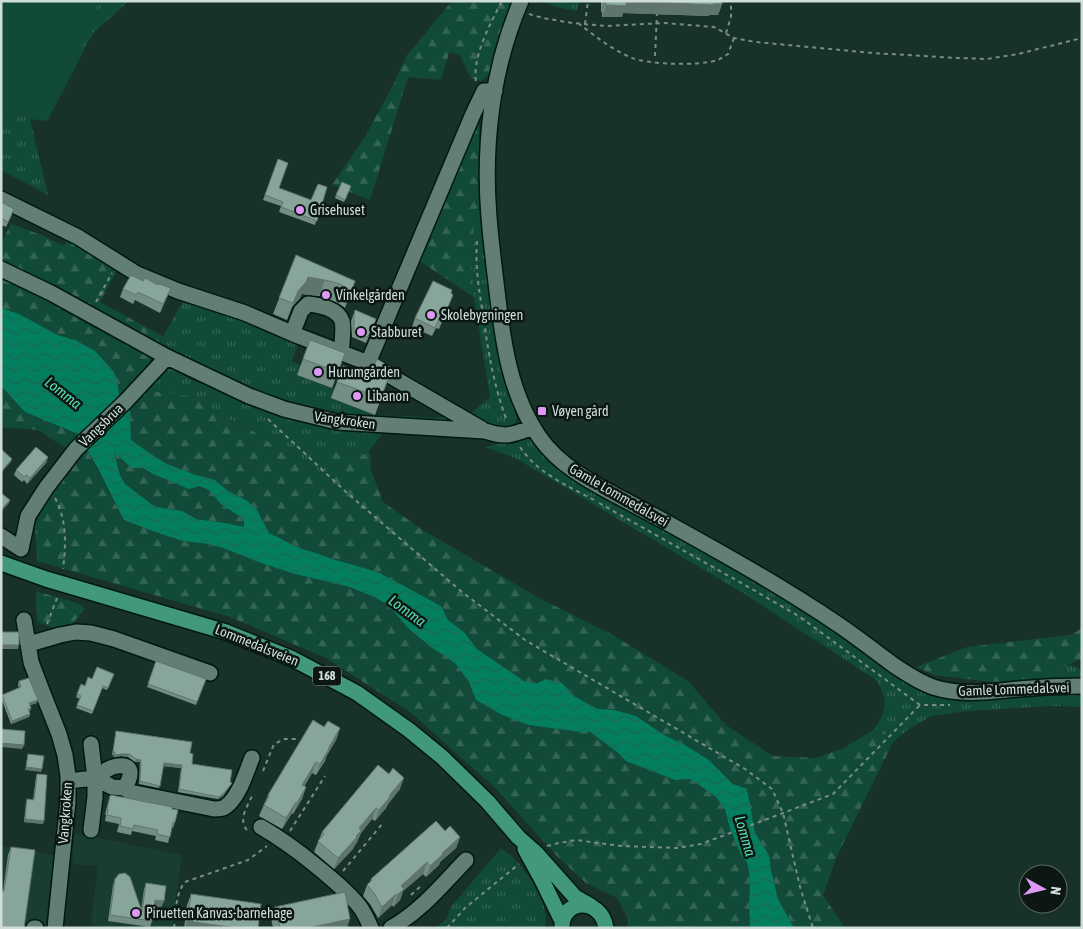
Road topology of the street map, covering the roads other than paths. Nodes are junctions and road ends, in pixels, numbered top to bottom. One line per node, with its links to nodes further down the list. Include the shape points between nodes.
1 (519, 6): 2 (street, Gamle Lommedalsvei)
2 (488, 94): 8 (street, via 465,131); 9 (street, Gamle Lommedalsvei, via 492,255 505,350 517,394)
3 (1, 199): 5 (street, via 78,238 137,274 245,313)
4 (1, 269): 7 (street, Vangkroken, via 51,292)
5 (296, 336): 6 (street); 6 (street, via 294,329 301,311 308,304 319,305 337,313 342,322)
6 (341, 353): 8 (street)
7 (167, 358): 10 (street, Vangkroken, via 284,409 337,422); 11 (street, Vangsbrua, via 76,449 46,488 28,516 22,549)
8 (368, 363): 10 (street)
9 (533, 427): 10 (street, Vangkroken, via 513,435); 16 (street, Gamle Lommedalsvei, via 557,457 588,479 806,603 910,676 932,686 967,693)
10 (485, 431)
11 (1, 536)
12 (1, 563): 24 (main road, Lommedalsveien / 168, via 226,632 310,667 364,698 427,744 469,782)
13 (24, 620): 14 (street, Vangkroken)
14 (29, 644): 15 (street, via 76,632 91,633); 20 (street, Vangkroken, via 32,662 59,734)
15 (210, 674)
16 (1082, 686)
17 (91, 744): 19 (street)
18 (252, 758): 21 (street, via 235,796 224,808 214,809 130,792)
19 (96, 778): 20 (street); 21 (street, via 112,787); 21 (street, via 107,769 126,766 130,773); 23 (street)
20 (68, 781): 28 (street, Vangkroken)
21 (124, 788)
22 (261, 827): 29 (street, via 335,881 360,907)
23 (92, 830)
24 (518, 837): 26 (main road, Lommedalsveien / 168, via 575,897); 27 (main road, Lommedalsveien / 168)
25 (466, 860): 30 (street, via 423,905)
26 (591, 906): 27 (main road, 168, via 571,908); 31 (main road, 168, via 604,918)
27 (562, 924)
28 (54, 928)
29 (371, 928)
30 (391, 928)
31 (606, 928)

